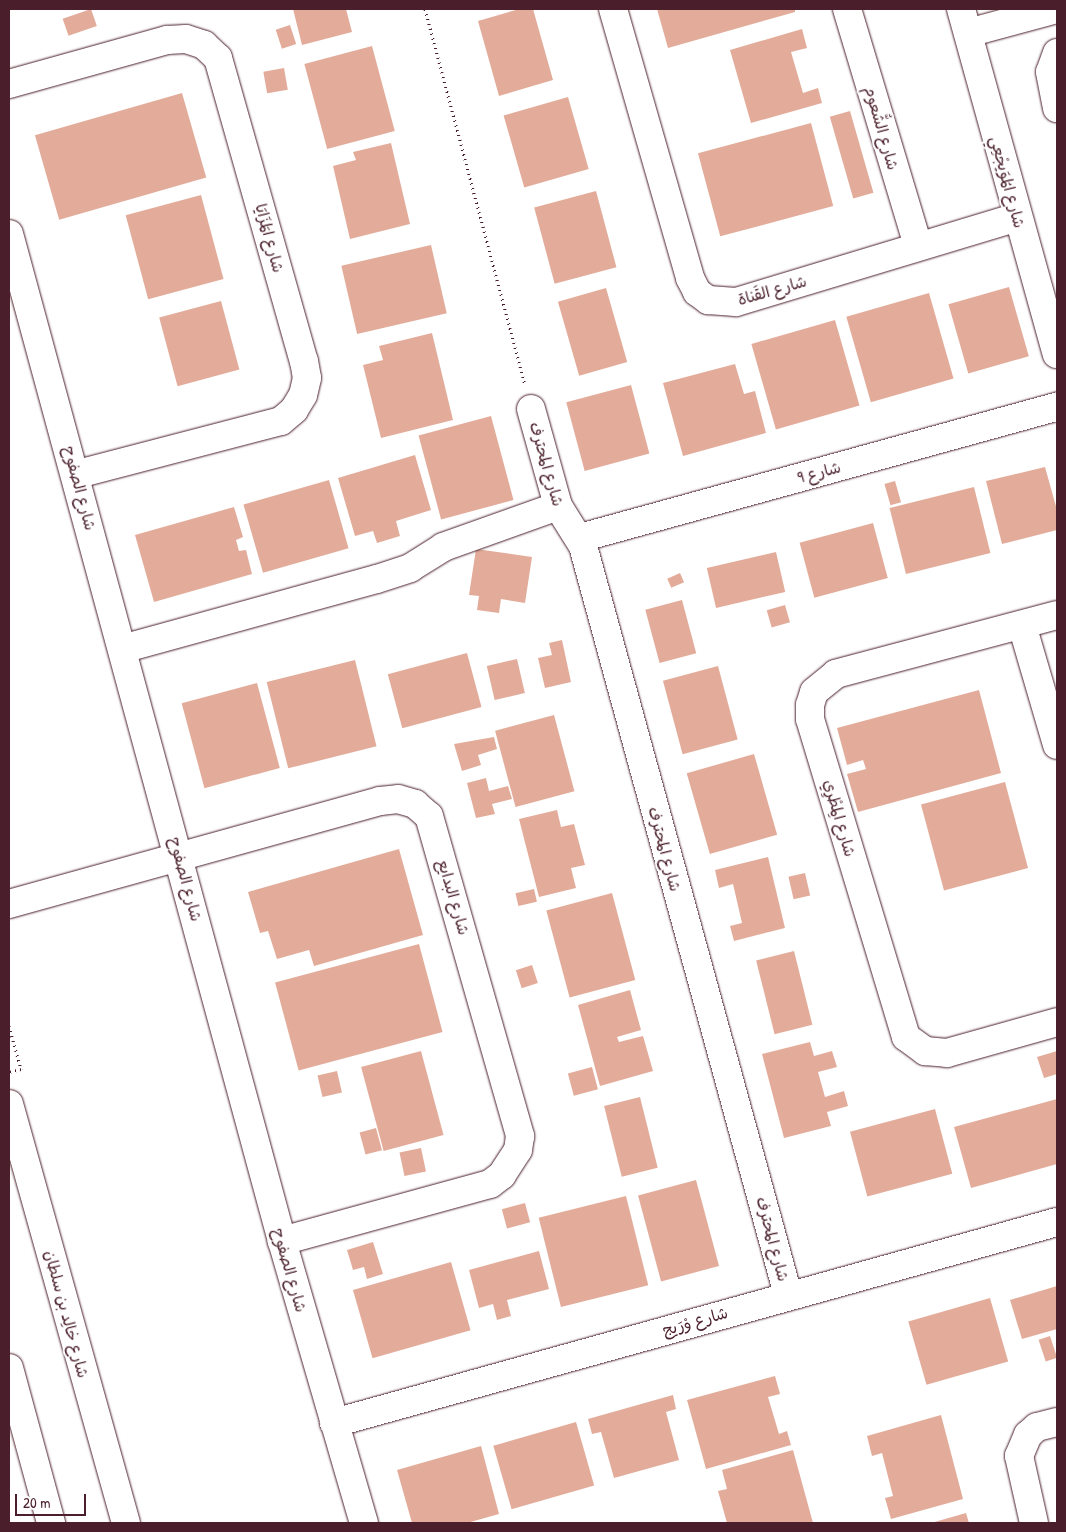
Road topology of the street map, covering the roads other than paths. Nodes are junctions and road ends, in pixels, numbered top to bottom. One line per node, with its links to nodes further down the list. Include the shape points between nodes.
1 (613, 9): 10 (street, شارع القَناة, via 697,292 708,300 736,302)
2 (847, 9): 10 (street, شارع الشُّعوم)
3 (1057, 9): 4 (street)
4 (965, 21): 8 (street, شارع المُوَيجْعِي)
5 (1057, 54): 7 (street, via 1050,72)
6 (9, 84): 15 (street, شارع المَزَايَا, via 167,40 186,39 204,45 218,58 307,378 303,395 294,410 281,421)
7 (1057, 108)
8 (1017, 218): 10 (street, شارع القَناة); 11 (street, شارع المُوَيجْعِي)
9 (9, 234): 15 (street, شارع الصفوح)
10 (918, 246)
11 (1048, 286): 12 (street, شارع المُوَيجْعِي)
12 (1057, 354)
13 (1057, 407): 17 (street, شارع 9)
14 (531, 408): 16 (street, شارع المحترف)
15 (77, 474): 20 (street, شارع الصفوح)
16 (558, 506): 17 (street, شارع المحترف); 20 (street, via 443,548 410,568 377,579)
17 (580, 538): 28 (street, شارع المحترف)
18 (1057, 615): 19 (street, شارع المِطْرِي)
19 (1022, 625): 21 (street); 24 (street, شارع المِطْرِي, via 836,674 814,692 810,719 906,1037 925,1051 947,1053)
20 (122, 648): 22 (street, شارع الصفوح)
21 (1057, 745)
22 (180, 858): 23 (street, شارع البدايع); 27 (street, شارع الصفوح); 27 (street, شارع البدايع, via 380,801 398,799 416,804 429,816 436,833 520,1136 512,1164 490,1184)
23 (9, 904)
24 (1057, 1022)
25 (9, 1104): 33 (street, شارع خالِد بن سلطان)
26 (1057, 1222): 28 (street, شارع وْرَيج)
27 (282, 1241): 31 (street, شارع الصفوح)
28 (788, 1295): 31 (street, شارع وْرَيج)
29 (9, 1368): 32 (street)
30 (1057, 1422): 35 (street, via 1037,1427 1028,1435 1019,1456)
31 (334, 1423): 34 (street, شارع الصفوح)
32 (51, 1523)
33 (126, 1523)
34 (364, 1523)
35 (1034, 1523)

